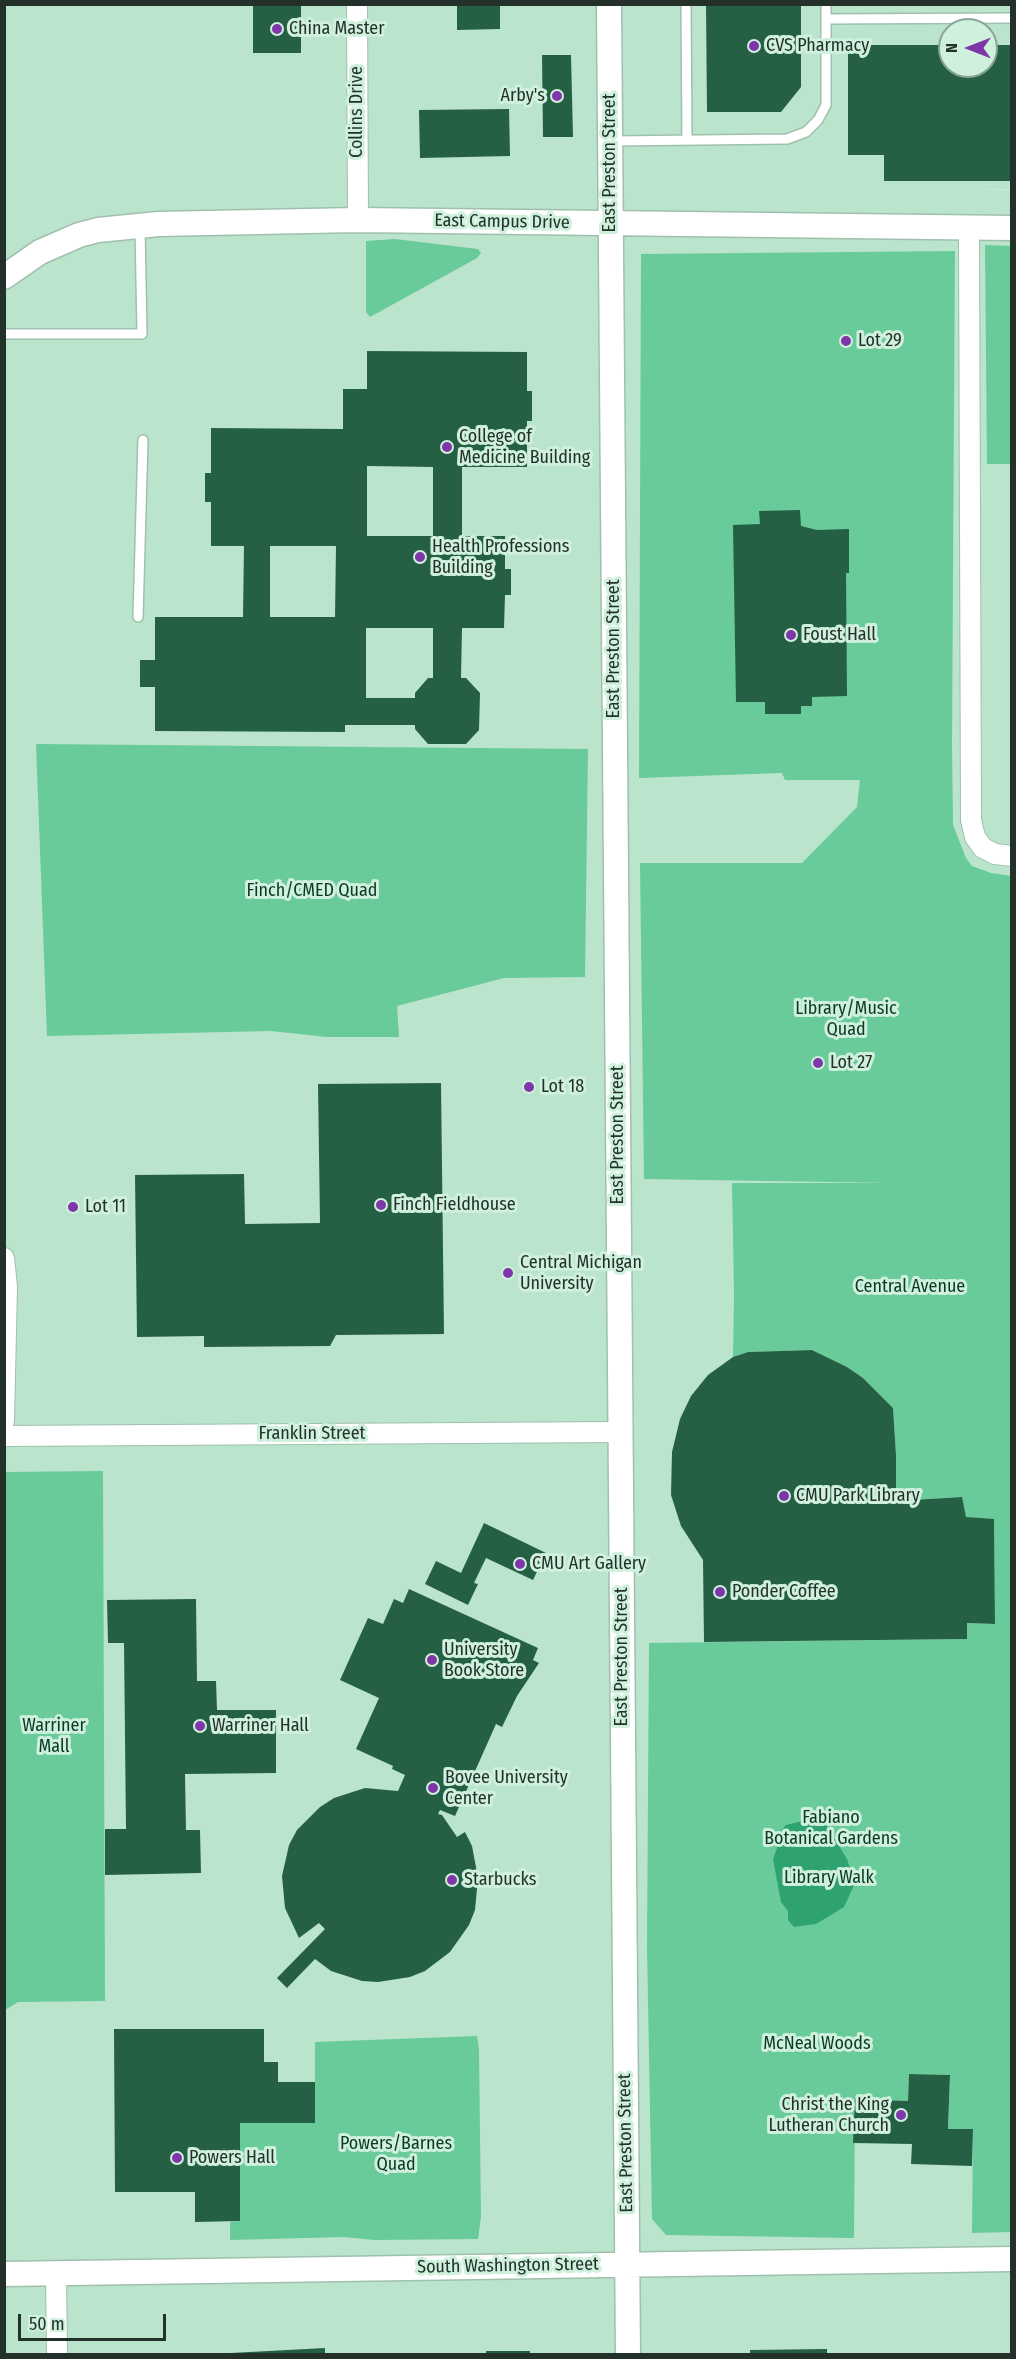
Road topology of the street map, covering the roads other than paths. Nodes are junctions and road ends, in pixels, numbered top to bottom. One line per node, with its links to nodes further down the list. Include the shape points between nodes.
1 (357, 4): 9 (street, Collins Drive)
2 (609, 4): 8 (street, East Preston Street)
3 (686, 4): 7 (lane)
4 (826, 4): 6 (lane)
5 (1011, 18): 6 (lane)
6 (827, 19): 7 (lane, via 826,105 812,128 787,139)
7 (687, 139): 8 (lane)
8 (610, 141): 10 (street, East Preston Street)
9 (358, 220): 10 (street, East Campus Drive); 11 (street, East Campus Drive)
10 (610, 224): 12 (street, East Campus Drive); 21 (street, East Preston Street)
11 (140, 225): 14 (street, East Campus Drive, via 98,230 59,242); 15 (lane, via 142,334)
12 (969, 227): 13 (street, East Campus Drive); 18 (street, via 971,820 975,837 983,848)
13 (1011, 228)
14 (4, 277)
15 (4, 334)
16 (143, 440): 17 (lane)
17 (138, 617)
18 (1011, 856)
19 (4, 1258): 20 (street)
20 (4, 1421)
21 (619, 1432): 22 (street, Franklin Street); 24 (street, East Preston Street)
22 (4, 1436)
23 (1011, 2259): 24 (street, South Washington Street)
24 (627, 2265): 26 (street, South Washington Street); 28 (street, East Preston Street)
25 (4, 2274): 26 (street, South Washington Street)
26 (56, 2274): 27 (street)
27 (57, 2355)
28 (628, 2355)

